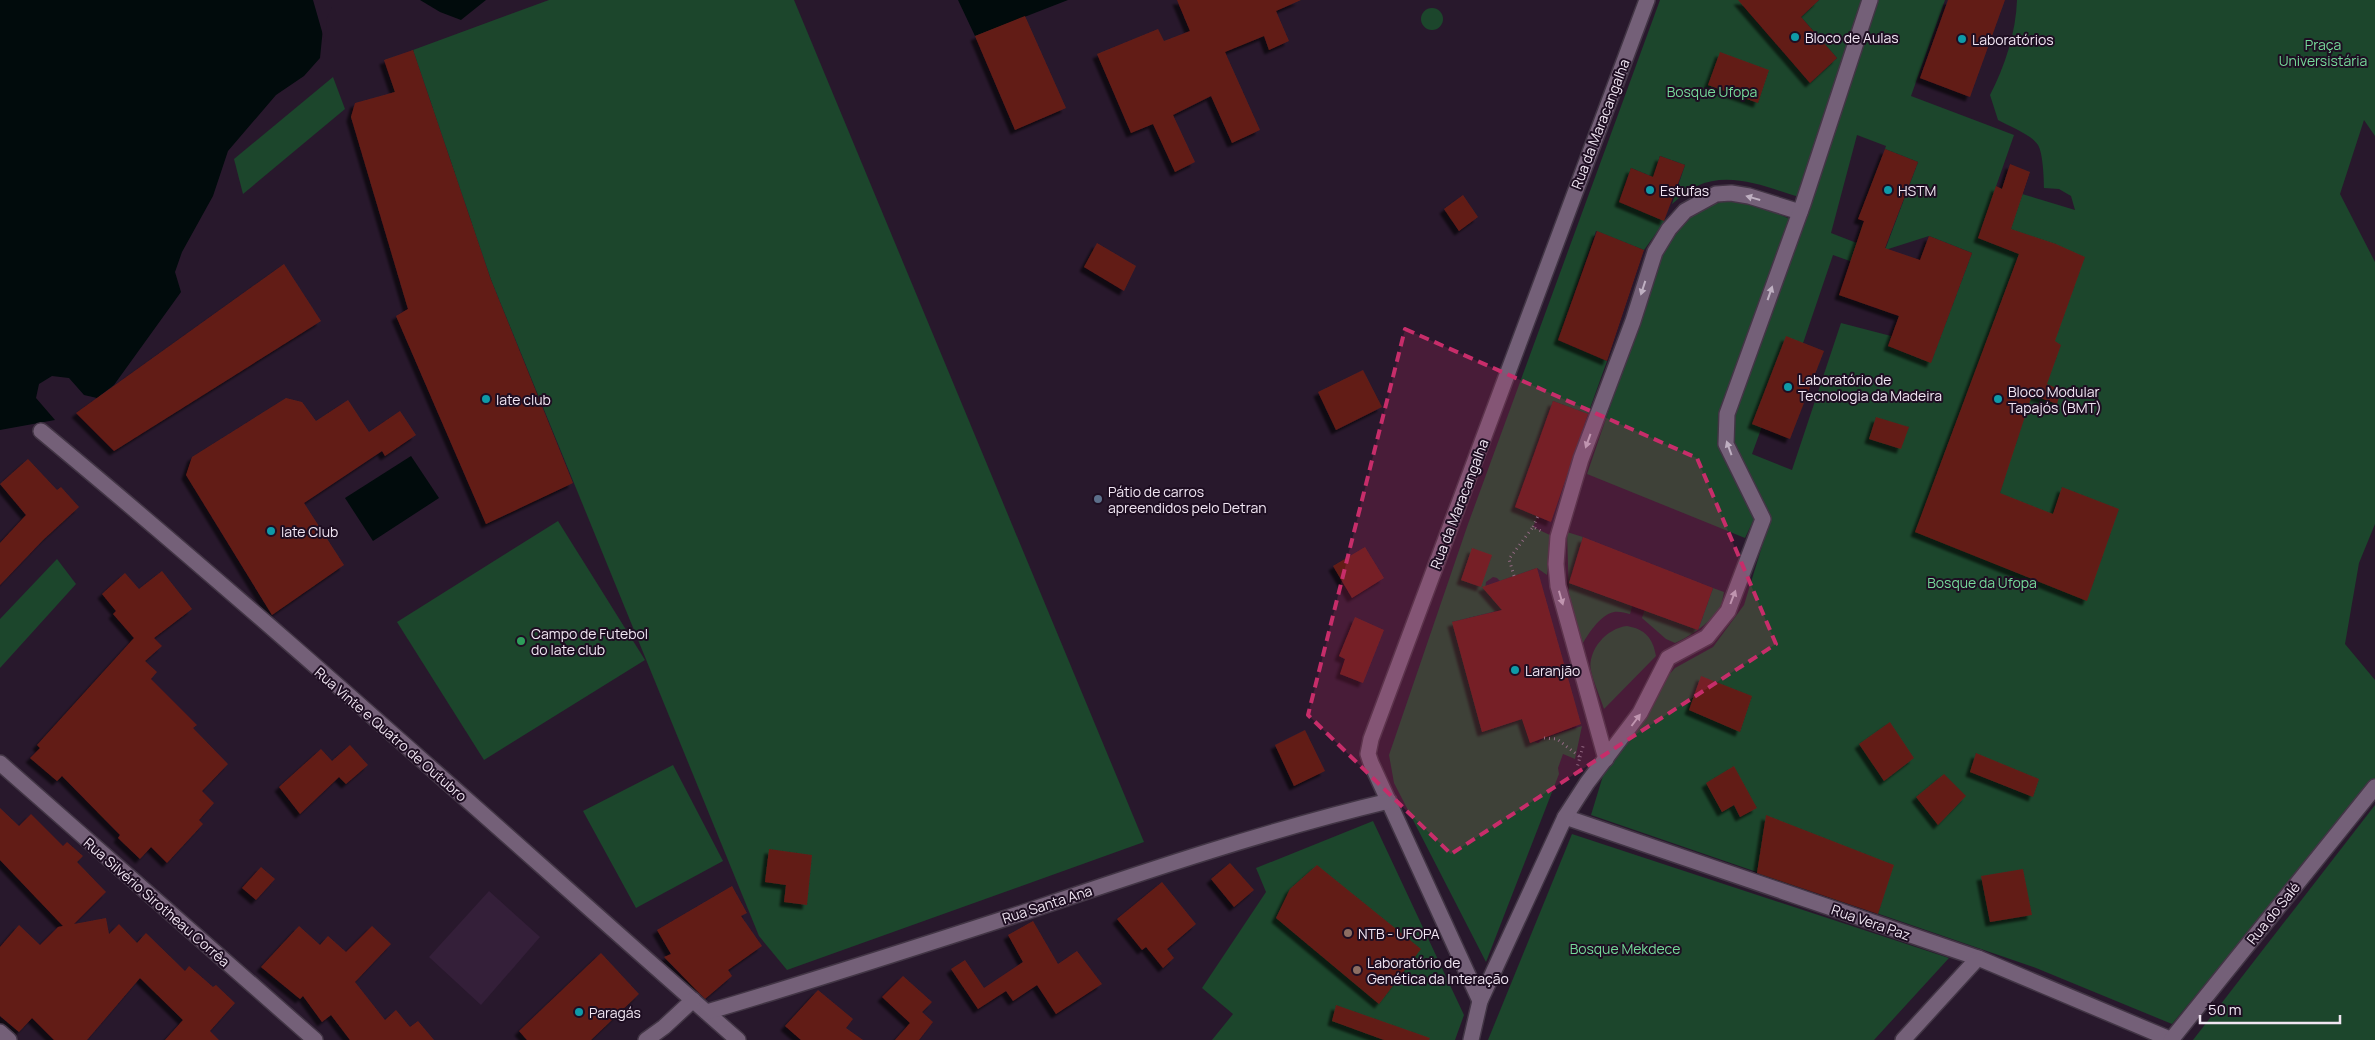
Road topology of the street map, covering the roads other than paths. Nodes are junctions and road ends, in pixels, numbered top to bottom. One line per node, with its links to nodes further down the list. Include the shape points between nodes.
1 (1647, 0): 8 (street, Rua da Maracangalha, via 1374,726 1368,754)
2 (1870, 0): 3 (street)
3 (1800, 212): 5 (street, one-way to 3, via 1640,713 1668,658 1707,637 1728,611 1763,519 1726,444 1727,414); 5 (street, one-way to 5, via 1731,193 1707,198 1676,219 1655,252 1633,321 1581,459 1558,537 1556,571)
4 (41, 431): 11 (street, Rua Vinte e Quatro de Outubro, via 198,564)
5 (1606, 759): 9 (street)
6 (0, 763): 16 (street, Rua Silvério Sirotheau Corrêa)
7 (2375, 787): 21 (street, Rua do Salé)
8 (1388, 801): 12 (street, Rua da Maracangalha); 13 (street, Rua Santa Ana, via 1329,815 858,967)
9 (1566, 817): 10 (street, Rua Vera Paz); 12 (street)
10 (1978, 958): 20 (street); 21 (street, Rua Vera Paz)
11 (693, 1000): 13 (street, Rua Vinte e Quatro de Outubro); 17 (street)
12 (1480, 1001): 19 (street)
13 (707, 1012): 18 (street, Rua Vinte e Quatro de Outubro)
14 (0, 1032): 15 (street)
15 (9, 1040)
16 (315, 1040)
17 (646, 1040)
18 (738, 1040)
19 (1471, 1040)
20 (1903, 1040)
21 (2172, 1040)

